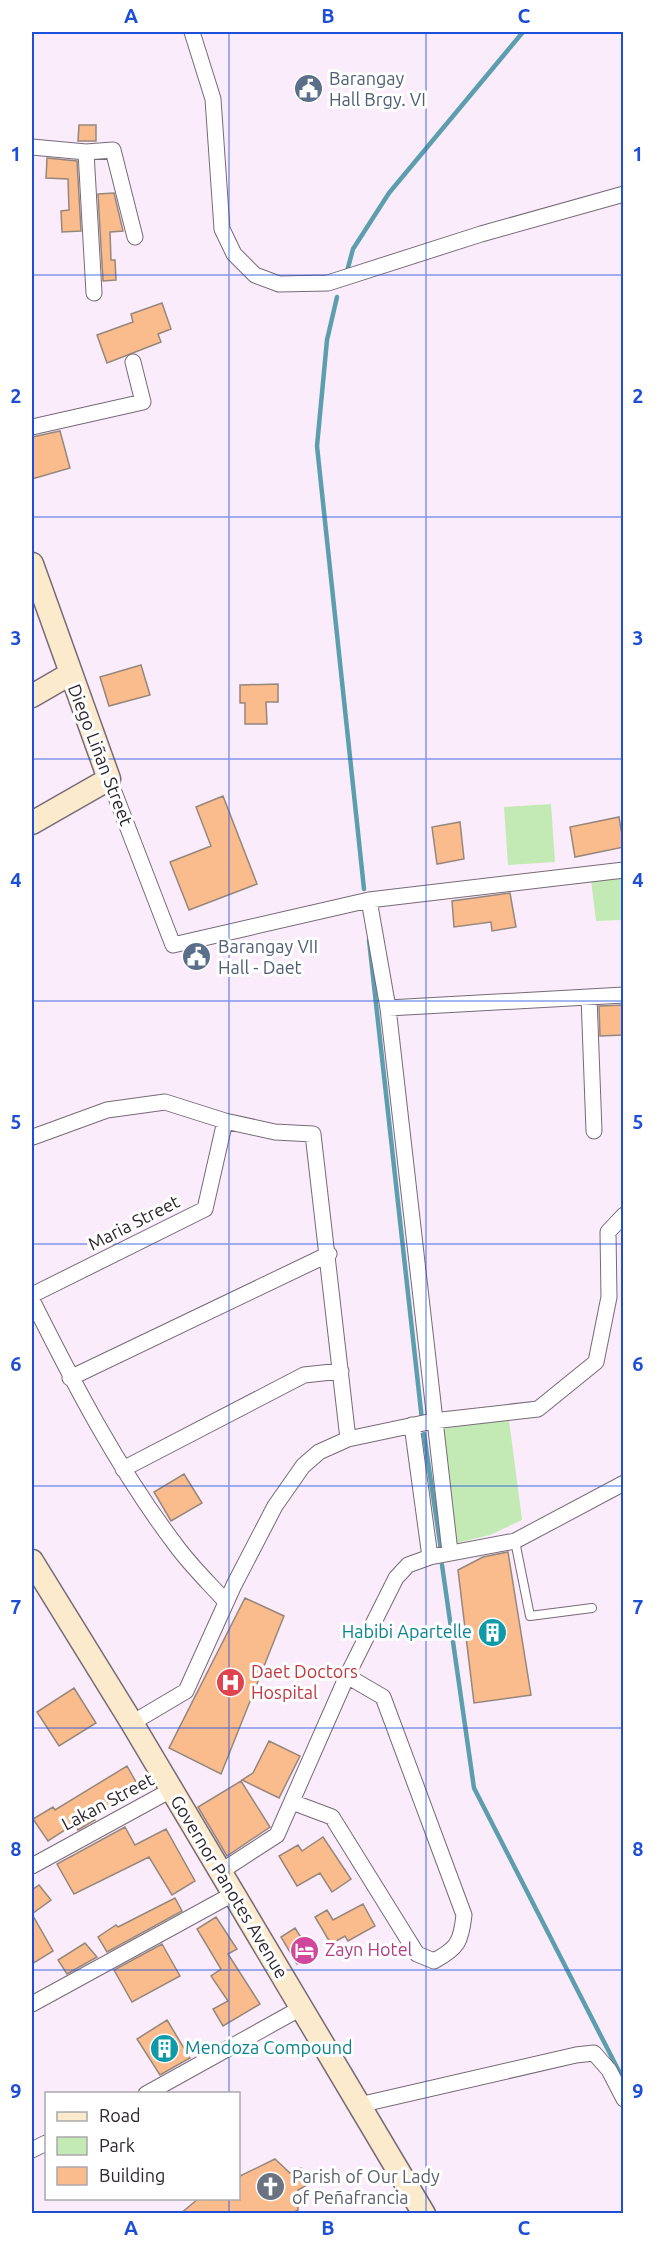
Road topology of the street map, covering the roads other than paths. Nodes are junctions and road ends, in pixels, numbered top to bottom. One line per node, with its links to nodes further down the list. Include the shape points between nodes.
1 (192, 32): 4 (street, via 213,99 222,229 234,254 255,275 279,284 328,282)
2 (32, 147): 3 (street)
3 (86, 152): 5 (street, via 113,150); 6 (street)
4 (624, 194)
5 (135, 237)
6 (94, 293)
7 (133, 362): 8 (street, via 143,402)
8 (32, 427)
9 (32, 564): 10 (main road, Diego Liñan Street)
10 (70, 674): 11 (main road); 12 (main road, Diego Liñan Street)
11 (32, 696)
12 (109, 779): 13 (main road); 15 (street, Diego Liñan Street, via 173,945)
13 (32, 823)
14 (624, 870): 15 (street)
15 (369, 900): 18 (street)
16 (624, 995): 17 (street)
17 (589, 997): 18 (street); 20 (street)
18 (388, 1008): 28 (street)
19 (225, 1121): 21 (street, via 165,1102 142,1103 107,1110); 23 (street, via 275,1132 314,1134); 24 (street, Maria Street, via 205,1209)
20 (594, 1131)
21 (33, 1137)
22 (624, 1215): 28 (street, via 608,1232 609,1297 596,1362 538,1409)
23 (329, 1254): 26 (street); 27 (street)
24 (32, 1295)
25 (32, 1300): 27 (street)
26 (341, 1371): 30 (street); 31 (street, via 304,1376)
27 (70, 1378): 31 (street)
28 (433, 1421): 29 (street); 34 (street)
29 (412, 1425): 30 (street); 35 (street)
30 (348, 1439): 37 (street, via 319,1452 296,1474)
31 (123, 1469): 37 (street, via 176,1546)
32 (624, 1483): 33 (street)
33 (515, 1541): 34 (street); 38 (lane, via 530,1616)
34 (450, 1552): 35 (street)
35 (430, 1557): 39 (street, via 408,1565 396,1578)
36 (32, 1561): 40 (main road, Governor Panotes Avenue)
37 (226, 1602): 40 (street, via 186,1691)
38 (591, 1608)
39 (347, 1676): 42 (street); 42 (street, via 383,1697 464,1915 462,1935 453,1951 434,1961 417,1954 332,1816)
40 (132, 1723): 41 (main road, Governor Panotes Avenue)
41 (171, 1790): 43 (street, Lakan Street); 44 (main road, Governor Panotes Avenue)
42 (292, 1802): 44 (street, via 277,1834)
43 (32, 1866)
44 (220, 1872): 45 (main road, Governor Panotes Avenue)
45 (233, 1894): 46 (street); 47 (main road, Governor Panotes Avenue)
46 (32, 2004)
47 (301, 2008): 48 (street); 50 (main road, Governor Panotes Avenue)
48 (150, 2092)
49 (624, 2099): 50 (street, via 609,2070 594,2053)
50 (359, 2105): 51 (main road, Governor Panotes Avenue)
51 (424, 2214)

